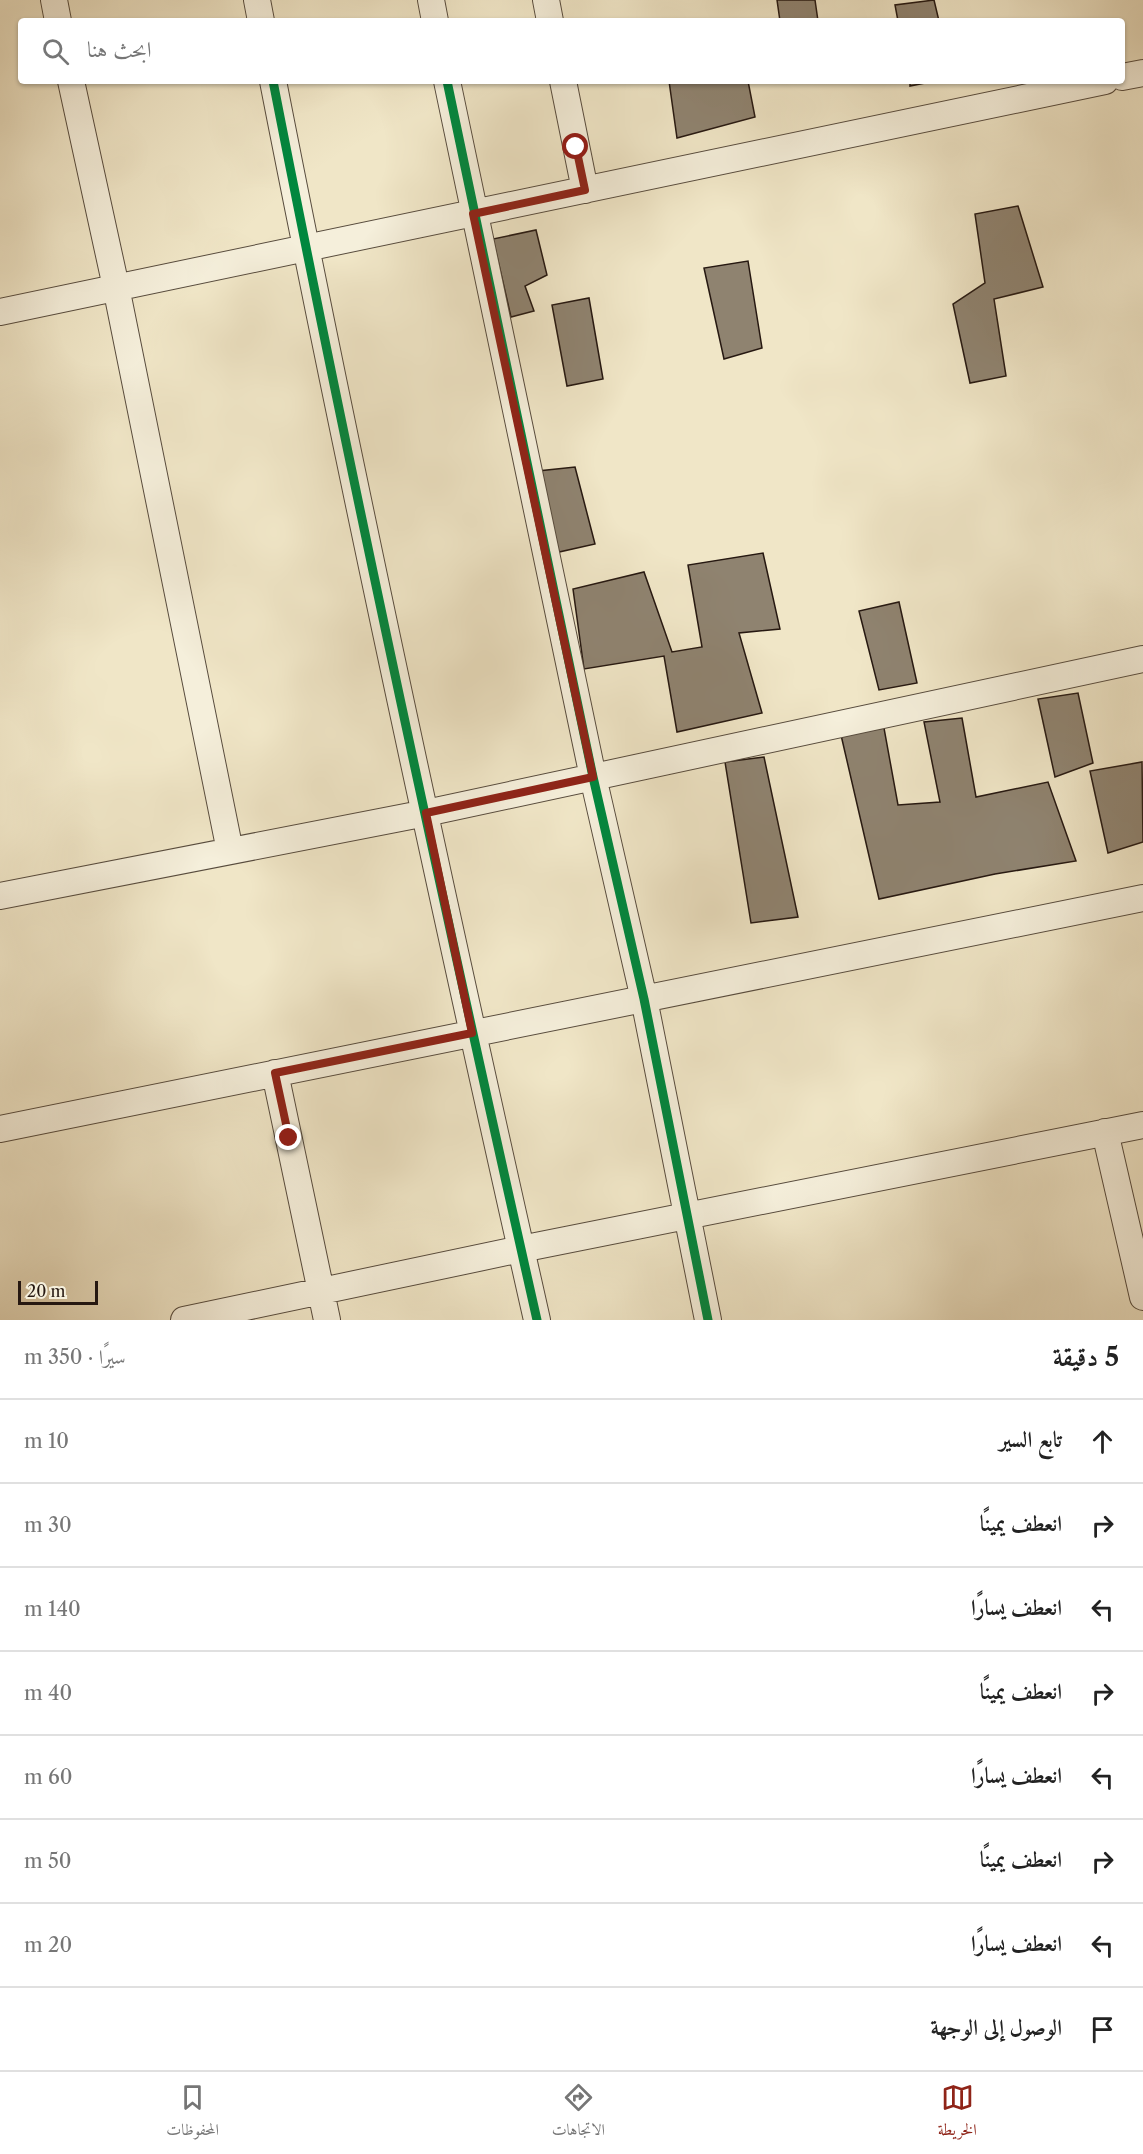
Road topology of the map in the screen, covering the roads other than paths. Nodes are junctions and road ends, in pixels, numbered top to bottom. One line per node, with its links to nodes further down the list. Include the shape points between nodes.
1 (54, 0): 5 (street)
2 (257, 0): 6 (street)
3 (431, 0): 7 (street)
4 (546, 0): 8 (street)
5 (57, 18)
6 (260, 18)
7 (434, 18)
8 (549, 18)
9 (1143, 73): 10 (street)
10 (1125, 76)
11 (72, 84): 19 (street)
12 (274, 84): 18 (street)
13 (448, 84): 17 (street)
14 (564, 84): 16 (street)
15 (1091, 84): 16 (street)
16 (585, 190): 17 (street)
17 (473, 214): 18 (street); 22 (street)
18 (305, 248): 19 (street); 23 (street)
19 (116, 287): 20 (street); 24 (street)
20 (0, 312)
21 (1143, 659): 22 (street)
22 (593, 777): 23 (street); 27 (street)
23 (426, 813): 24 (street); 28 (street)
24 (230, 851): 25 (street)
25 (0, 896)
26 (1143, 898): 27 (street)
27 (644, 999): 28 (street); 33 (street)
28 (472, 1033): 29 (street); 34 (street)
29 (275, 1073): 31 (street); 35 (street)
30 (1143, 1125): 32 (street)
31 (0, 1129)
32 (1105, 1132): 33 (street); 36 (street)
33 (688, 1217): 34 (street); 40 (street)
34 (521, 1249): 35 (street); 39 (street)
35 (321, 1291): 37 (street); 38 (street)
36 (1143, 1297)
37 (184, 1320)
38 (327, 1320)
39 (537, 1320)
40 (708, 1320)

